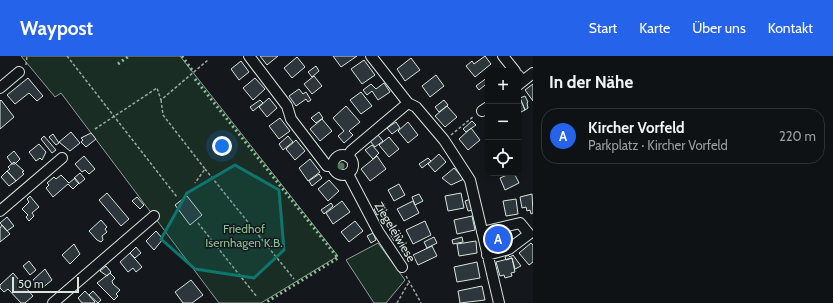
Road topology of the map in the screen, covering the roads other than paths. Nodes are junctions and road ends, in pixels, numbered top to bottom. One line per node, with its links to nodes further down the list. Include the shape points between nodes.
1 (249, 56): 12 (street, via 287,106 297,128 327,166)
2 (371, 56): 9 (street)
3 (503, 56): 4 (street)
4 (513, 68)
5 (19, 72): 8 (street)
6 (533, 73): 7 (street)
7 (521, 79)
8 (0, 88)
9 (408, 103): 10 (street, via 351,151); 16 (street, via 416,107 444,140 470,180)
10 (348, 157): 12 (street, via 338,157); 13 (street, Ziegeleiwiese, via 353,165)
11 (62, 158): 14 (street)
12 (333, 166): 13 (street, via 339,174)
13 (348, 174): 18 (street, Ziegeleiwiese, via 378,231)
14 (0, 211)
15 (154, 216): 19 (street)
16 (482, 232): 17 (street); 17 (street, via 520,223 529,234 509,249)
17 (488, 255): 20 (street)
18 (402, 267)
19 (53, 303)
20 (499, 303)

